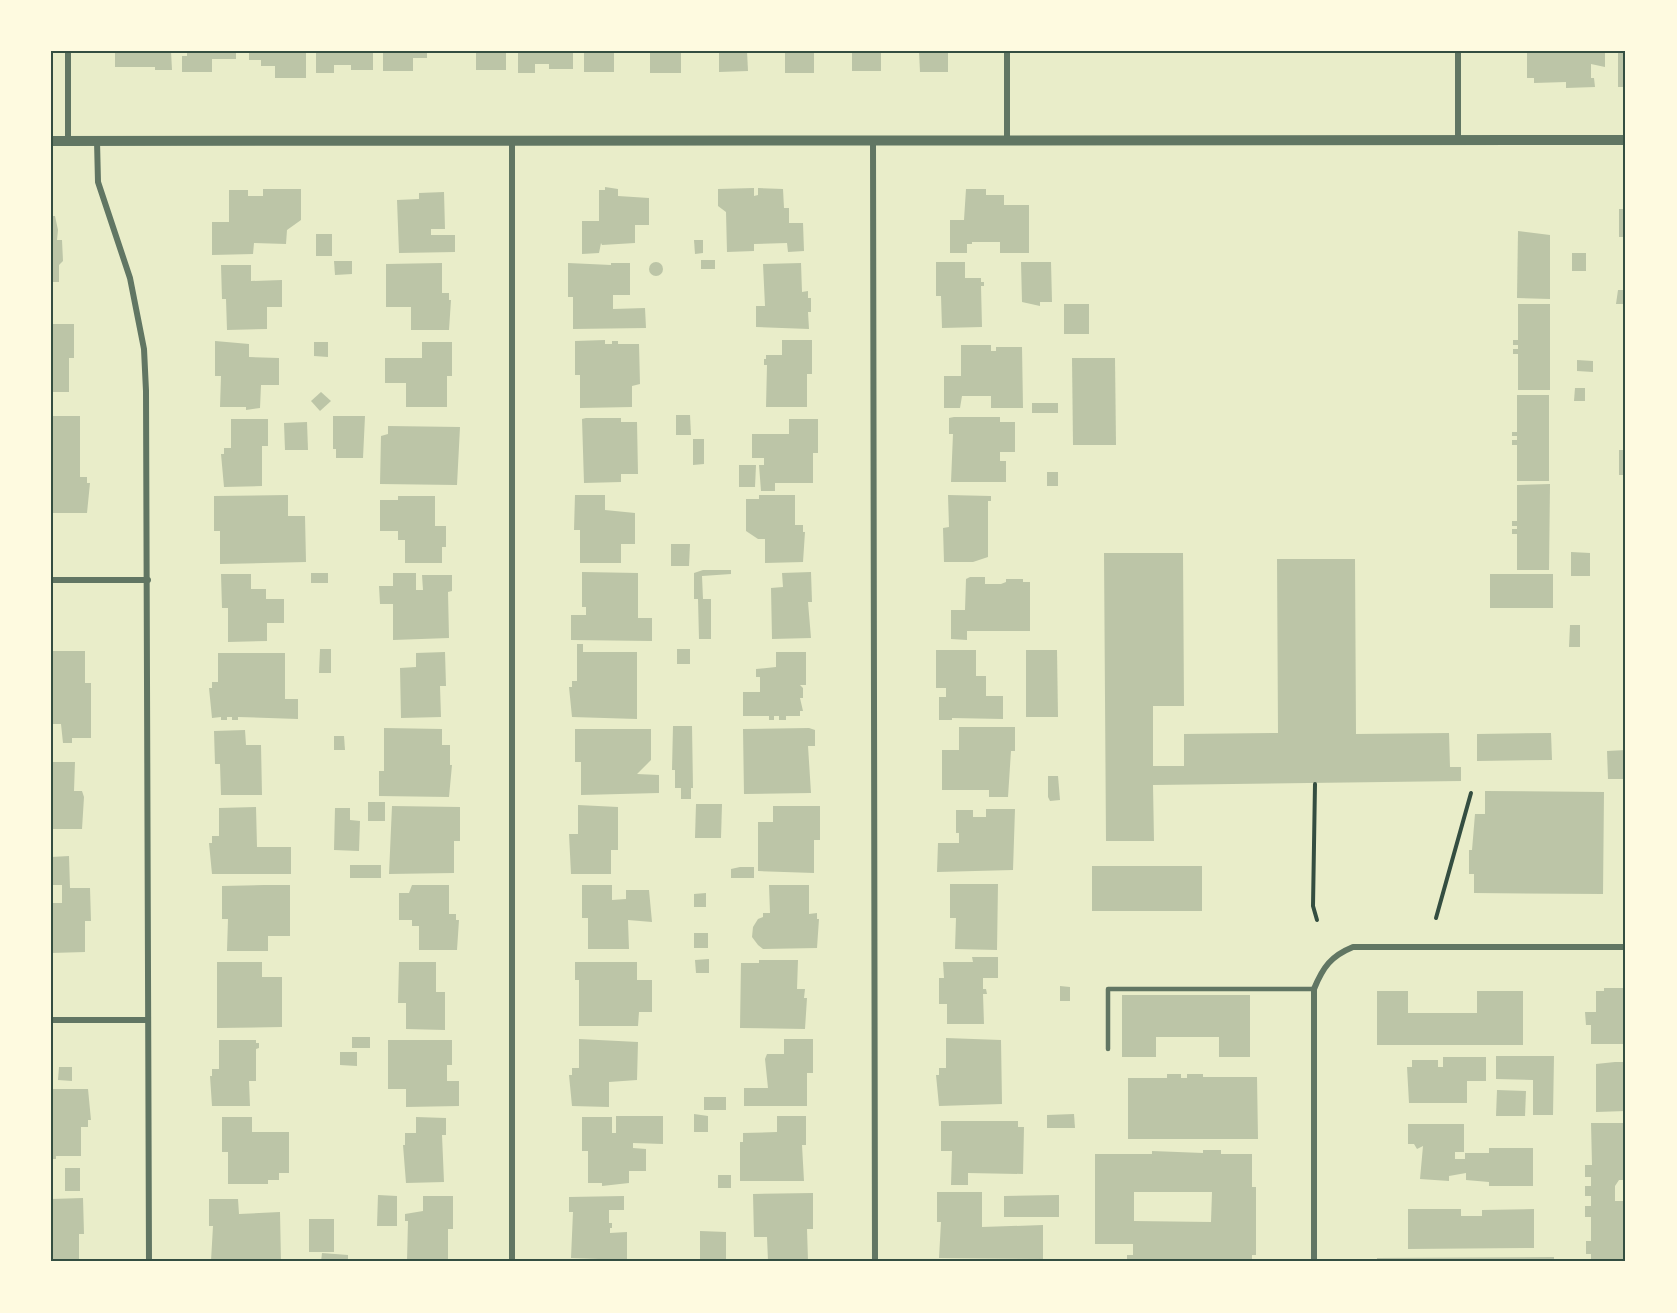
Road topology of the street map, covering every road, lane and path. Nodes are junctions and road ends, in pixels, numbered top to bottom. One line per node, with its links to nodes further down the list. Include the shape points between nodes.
1 (68, 51): 7 (street)
2 (1007, 51): 11 (street)
3 (1458, 51): 4 (street)
4 (1458, 140): 5 (street); 11 (street)
5 (1626, 140)
6 (51, 141): 7 (street)
7 (68, 141): 8 (street)
8 (97, 141): 9 (street); 13 (street, via 98,182 130,278 144,349)
9 (512, 141): 10 (street); 24 (street)
10 (873, 141): 11 (street); 25 (street)
11 (1007, 141)
12 (51, 580): 13 (street)
13 (148, 580): 21 (street)
14 (1315, 784): 17 (path, via 1313,906)
15 (1471, 793): 16 (path)
16 (1436, 918)
17 (1317, 920)
18 (1626, 946): 19 (street, via 1353,947 1335,955 1322,969)
19 (1314, 989): 22 (lane, via 1108,989); 26 (street)
20 (51, 1020): 21 (street)
21 (148, 1020): 23 (street)
22 (1108, 1049)
23 (149, 1262)
24 (512, 1262)
25 (875, 1262)
26 (1314, 1262)

